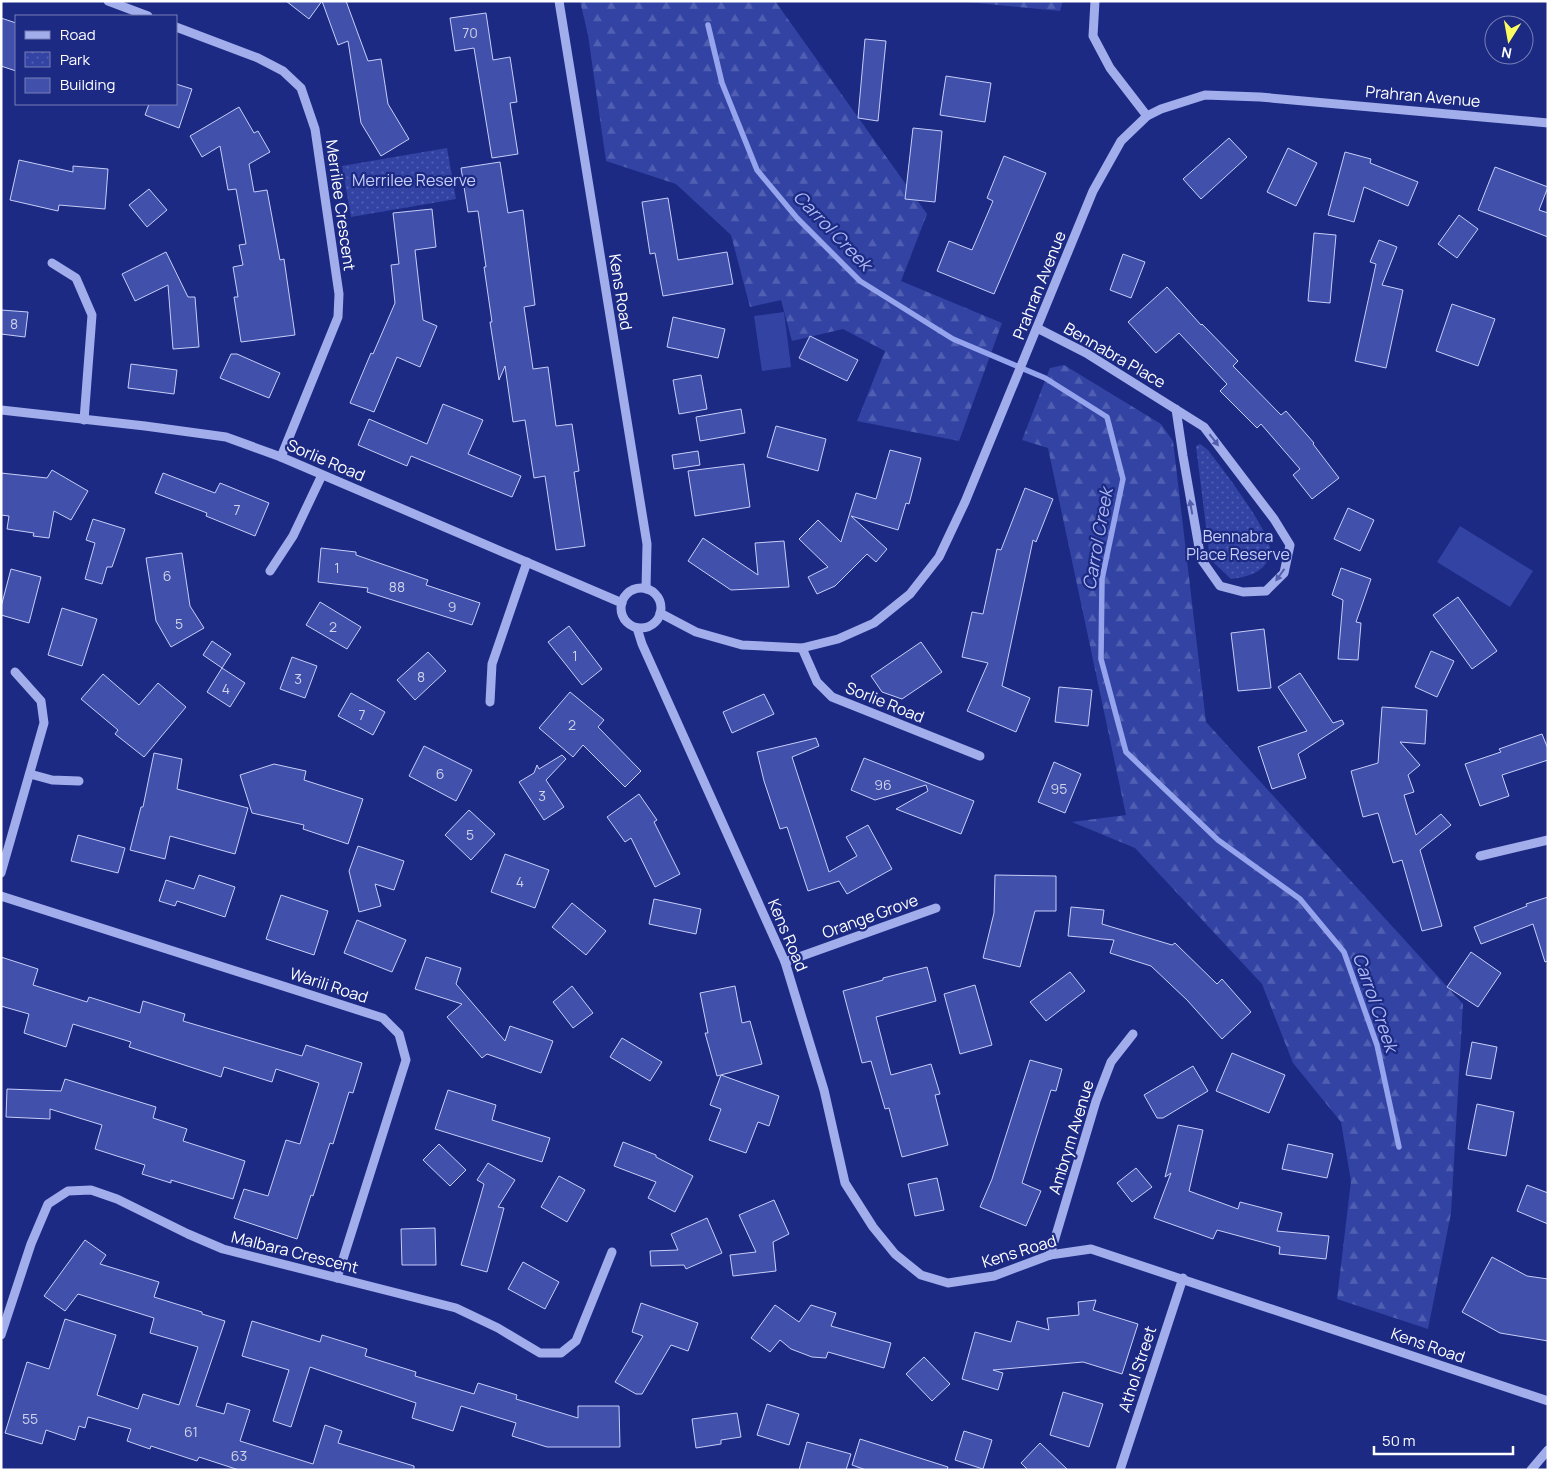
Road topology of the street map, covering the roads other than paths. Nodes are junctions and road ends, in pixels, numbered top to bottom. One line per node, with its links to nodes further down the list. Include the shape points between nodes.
1 (108, 1): 4 (street)
2 (559, 1): 17 (street, Kens Road, via 647,544)
3 (1095, 1): 6 (street, via 1093,36 1110,68)
4 (145, 15)
5 (178, 28): 13 (street, Merrilee Crescent, via 258,58 283,71 301,88 315,129 339,294 338,317)
6 (1147, 116): 7 (street, Prahran Avenue, via 1205,95); 9 (street, Prahran Avenue, via 1121,140 1093,191)
7 (1548, 123)
8 (52, 263): 12 (street, via 76,278 92,315)
9 (1038, 328): 10 (street, Bennabra Place, via 1086,353); 21 (street, Prahran Avenue, via 939,557 910,594 874,623 838,639)
10 (1176, 409): 10 (street, Bennabra Place, one-way to 10, via 1204,427 1290,545 1284,573 1266,591 1243,592 1220,586 1201,559)
11 (1, 410): 12 (street, Sorlie Road)
12 (84, 420): 13 (street, Sorlie Road, via 226,437)
13 (281, 457): 14 (street, Sorlie Road)
14 (322, 475): 15 (street, Sorlie Road); 16 (street, via 293,536)
15 (527, 562): 18 (street, Sorlie Road); 23 (street, via 492,664)
16 (270, 571)
17 (646, 589): 18 (street, via 631,591); 19 (street, via 658,597)
18 (622, 602): 20 (street, via 623,616)
19 (660, 614): 20 (street, via 652,625); 21 (street, Prahran Avenue, via 696,632 742,645)
20 (637, 628): 32 (street, Kens Road)
21 (802, 648): 24 (street, Sorlie Road, via 817,682 832,697)
22 (15, 672): 25 (street, via 41,701 44,723)
23 (490, 702)
24 (980, 756)
25 (30, 774): 26 (street, via 52,780); 29 (street)
26 (79, 781)
27 (1548, 840): 28 (street)
28 (1480, 856)
29 (1, 873)
30 (1, 896): 36 (street, Warili Road, via 383,1018 399,1034 406,1060)
31 (936, 908): 32 (street, Orange Grove)
32 (785, 962): 35 (street, Kens Road, via 824,1090 845,1183 895,1254 921,1275 948,1284 994,1276)
33 (1133, 1034): 35 (street, Ambrym Avenue, via 1111,1062 1096,1101)
34 (612, 1252): 36 (street, Malbara Crescent, via 576,1341 561,1353 540,1353 456,1308)
35 (1050, 1255): 37 (street, Kens Road, via 1090,1249)
36 (337, 1278): 38 (street, Malbara Crescent, via 223,1249 91,1190 68,1191 48,1204)
37 (1183, 1278): 39 (street, Kens Road); 41 (street, Athol Street)
38 (1, 1335)
39 (1548, 1401)
40 (1548, 1450): 42 (street)
41 (1120, 1470)
42 (1531, 1470)

